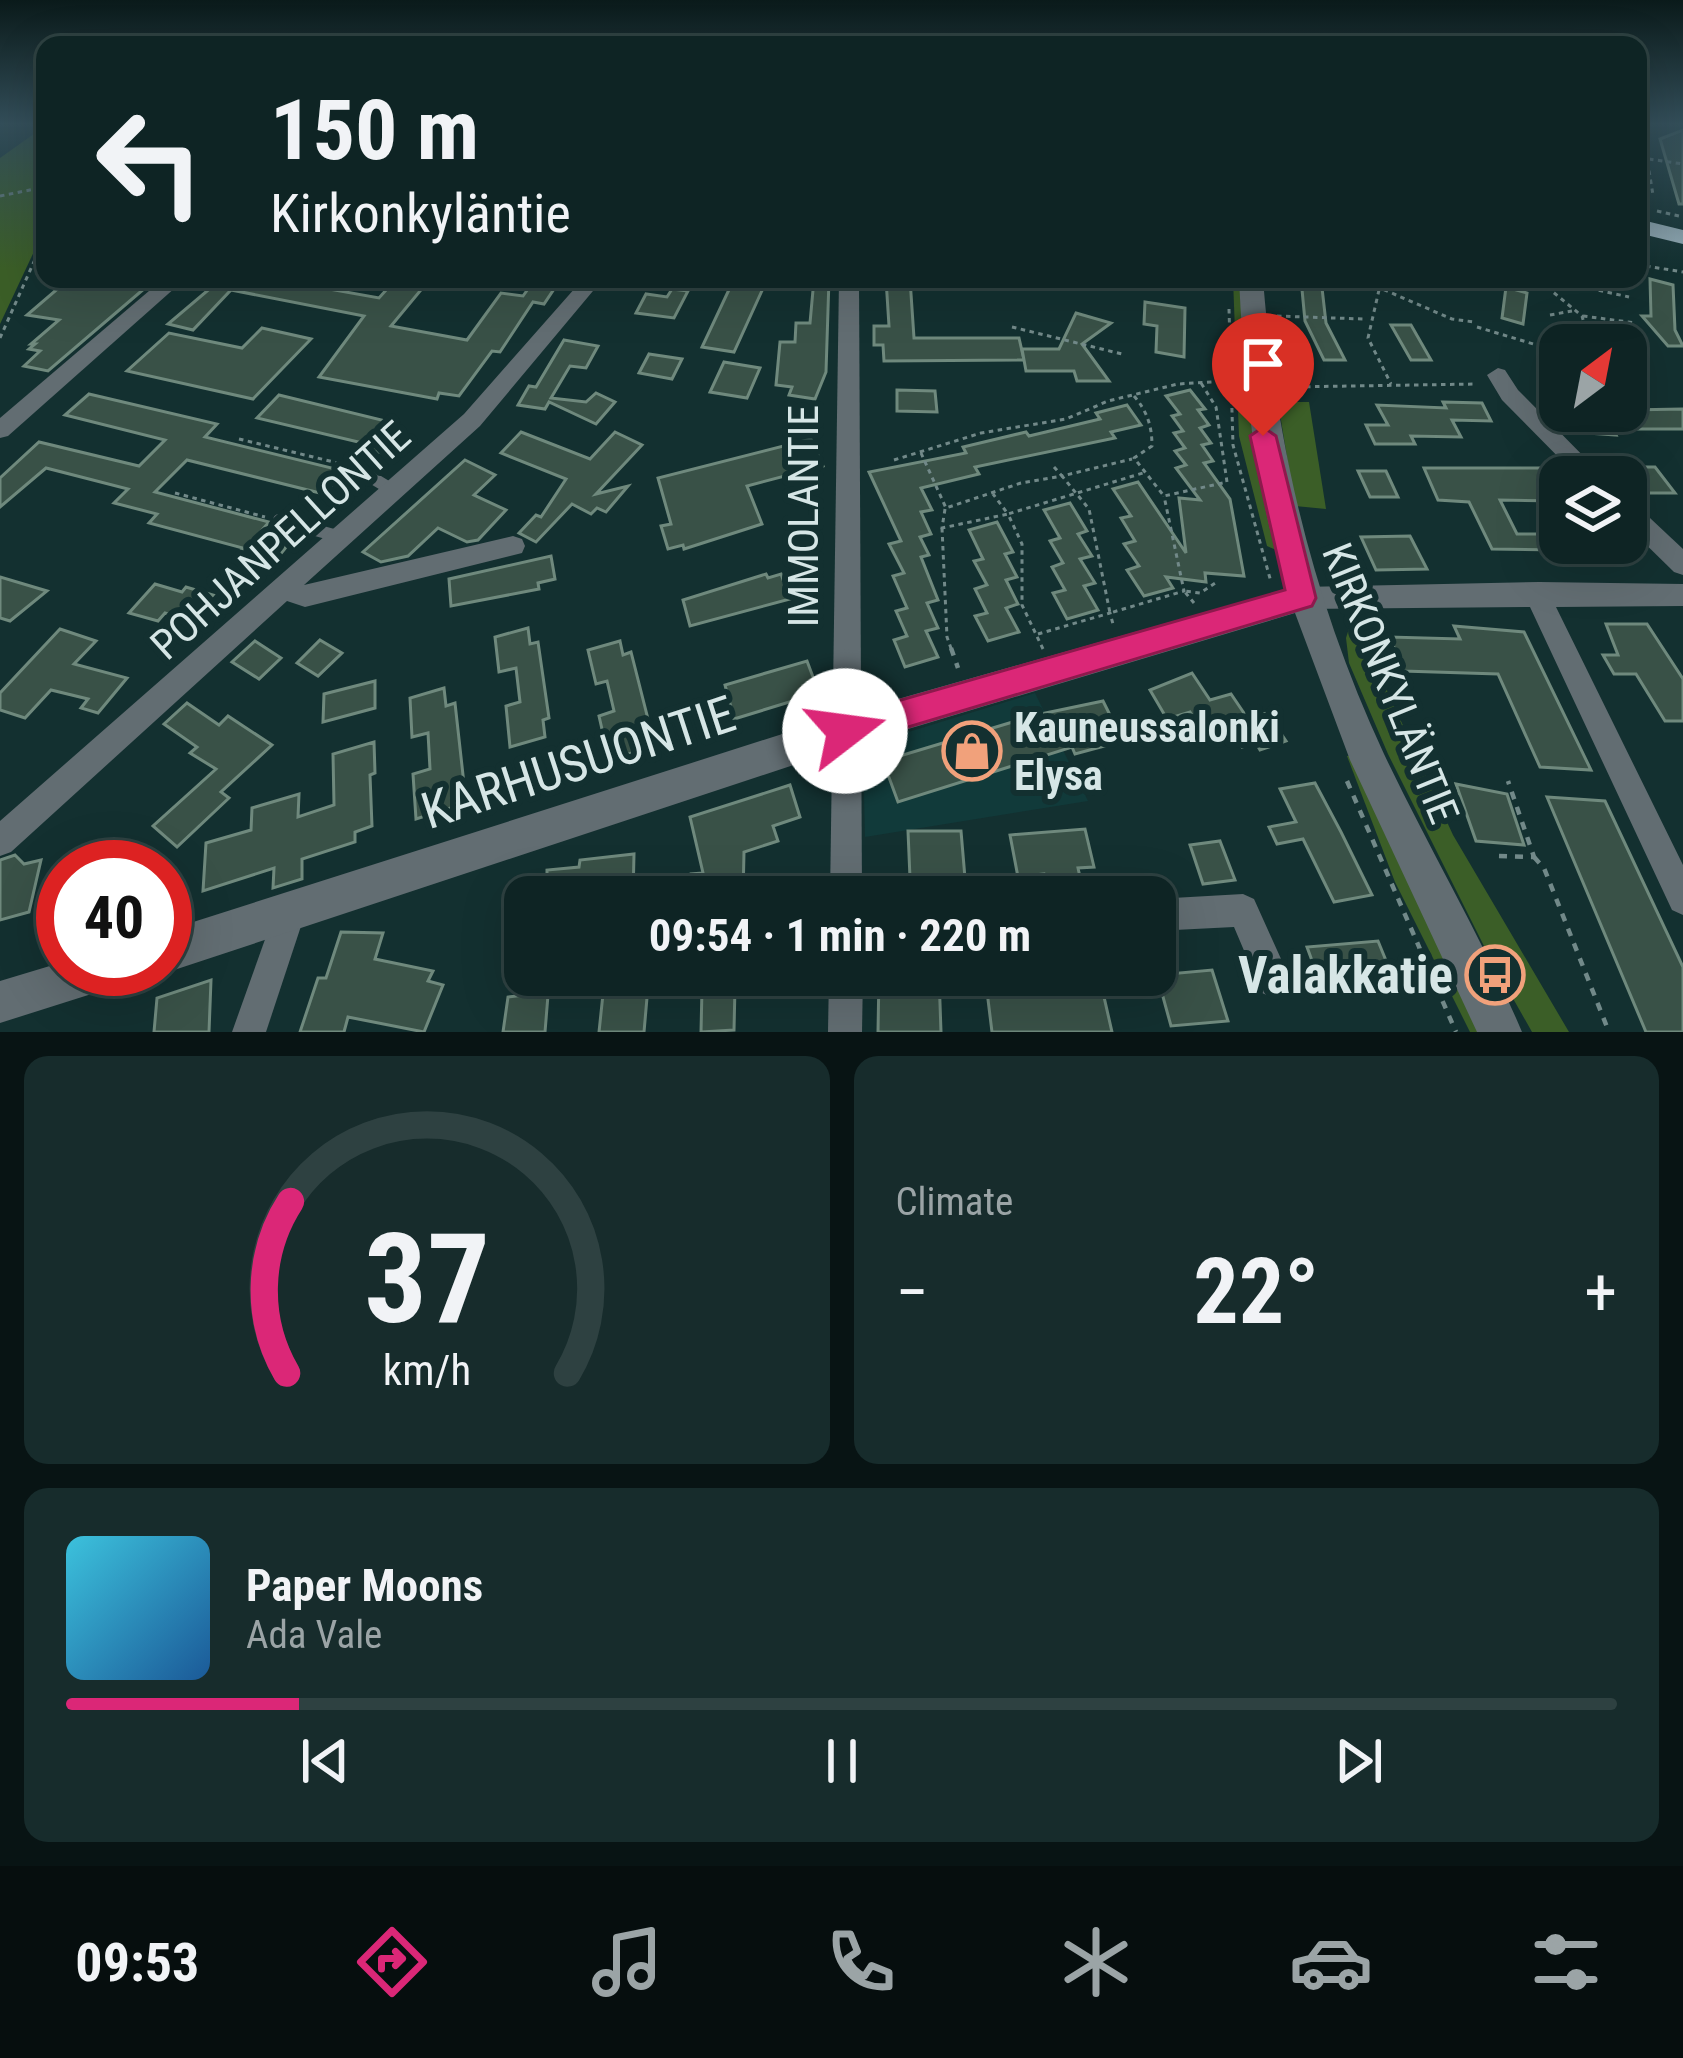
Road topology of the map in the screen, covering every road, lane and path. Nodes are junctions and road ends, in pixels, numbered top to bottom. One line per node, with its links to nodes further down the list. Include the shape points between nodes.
1 (1649, 173): 3 (path)
2 (36, 189): 4 (path)
3 (1653, 195)
4 (0, 196)
5 (1647, 209): 6 (path)
6 (1683, 217)
7 (1647, 224): 8 (main road)
8 (1683, 232)
9 (36, 257): 29 (path)
10 (1647, 266): 11 (path)
11 (1683, 272)
12 (165, 288): 38 (street)
13 (585, 288): 48 (street, POHJANPELLONTIE, via 491,399)
14 (848, 288): 73 (street, IMMOLANTIE)
15 (1251, 288): 64 (street, KIRKONKYLÄNTIE, via 1256,388)
16 (1380, 288): 25 (path); 30 (path)
17 (1548, 288): 21 (path)
18 (1594, 288): 19 (path)
19 (1629, 297)
20 (1228, 299): 34 (path)
21 (1576, 310): 23 (path); 24 (path)
22 (1264, 315): 25 (path)
23 (1550, 315)
24 (1582, 316): 26 (path); 27 (path)
25 (1365, 319): 35 (path, via 1368,345)
26 (1636, 323)
27 (1584, 324)
28 (1012, 327): 31 (path)
29 (0, 338)
30 (1539, 345)
31 (1122, 354)
32 (1499, 379): 35 (path); 41 (street)
33 (1201, 381): 34 (path); 37 (path); 52 (path, via 1216,406 1227,482)
34 (1228, 381): 64 (path, via 1233,445)
35 (1392, 385): 36 (path)
36 (1289, 387)
37 (1134, 396): 40 (path); 42 (path, via 1153,435 1152,446)
38 (0, 430)
39 (239, 439): 45 (path)
40 (921, 453): 43 (path); 53 (path)
41 (1572, 456)
42 (1134, 458): 46 (path); 47 (path)
43 (893, 460)
44 (1054, 467): 47 (path)
45 (356, 468): 48 (lane)
46 (1144, 473): 50 (path); 52 (path)
47 (1062, 476): 50 (path); 51 (path)
48 (394, 490): 58 (street, POHJANPELLONTIE)
49 (176, 493): 55 (path)
50 (1076, 493): 54 (path); 68 (path, via 1089,508)
51 (993, 494): 53 (path); 54 (path)
52 (1164, 496): 63 (path)
53 (946, 508): 56 (path)
54 (1007, 514): 56 (path); 70 (path, via 1022,544 1022,605)
55 (279, 520): 58 (lane)
56 (942, 528): 72 (path, via 947,637)
57 (1647, 530): 60 (street)
58 (342, 537): 62 (street, POHJANPELLONTIE)
59 (513, 546): 62 (street, via 305,596)
60 (1683, 565)
61 (1217, 582): 63 (path, via 1200,593)
62 (283, 589): 76 (street, POHJANPELLONTIE)
63 (1184, 591): 67 (path); 68 (path)
64 (1287, 591): 65 (street); 73 (street, KARHUSUONTIE); 91 (street, KIRKONKYLÄNTIE)
65 (1539, 593): 66 (street); 80 (street)
66 (1683, 595)
67 (1198, 608)
68 (1110, 613): 69 (path); 70 (path)
69 (1119, 632)
70 (1036, 634): 71 (path)
71 (1046, 654)
72 (963, 679)
73 (845, 731): 79 (street, IMMOLANTIE); 81 (street, KARHUSUONTIE)
74 (1341, 766): 90 (path)
75 (1508, 781): 78 (path)
76 (0, 841)
77 (1499, 856): 78 (path)
78 (1534, 857): 92 (path)
79 (846, 876)
80 (1683, 899)
81 (289, 914): 83 (street, KARHUSUONTIE); 88 (street)
82 (1176, 914): 84 (street, via 1244,910)
83 (192, 944)
84 (1274, 981)
85 (36, 991): 87 (street)
86 (846, 996): 89 (street)
87 (0, 1002)
88 (249, 1032)
89 (845, 1032)
90 (1456, 1032)
91 (1500, 1032)
92 (1609, 1032)

